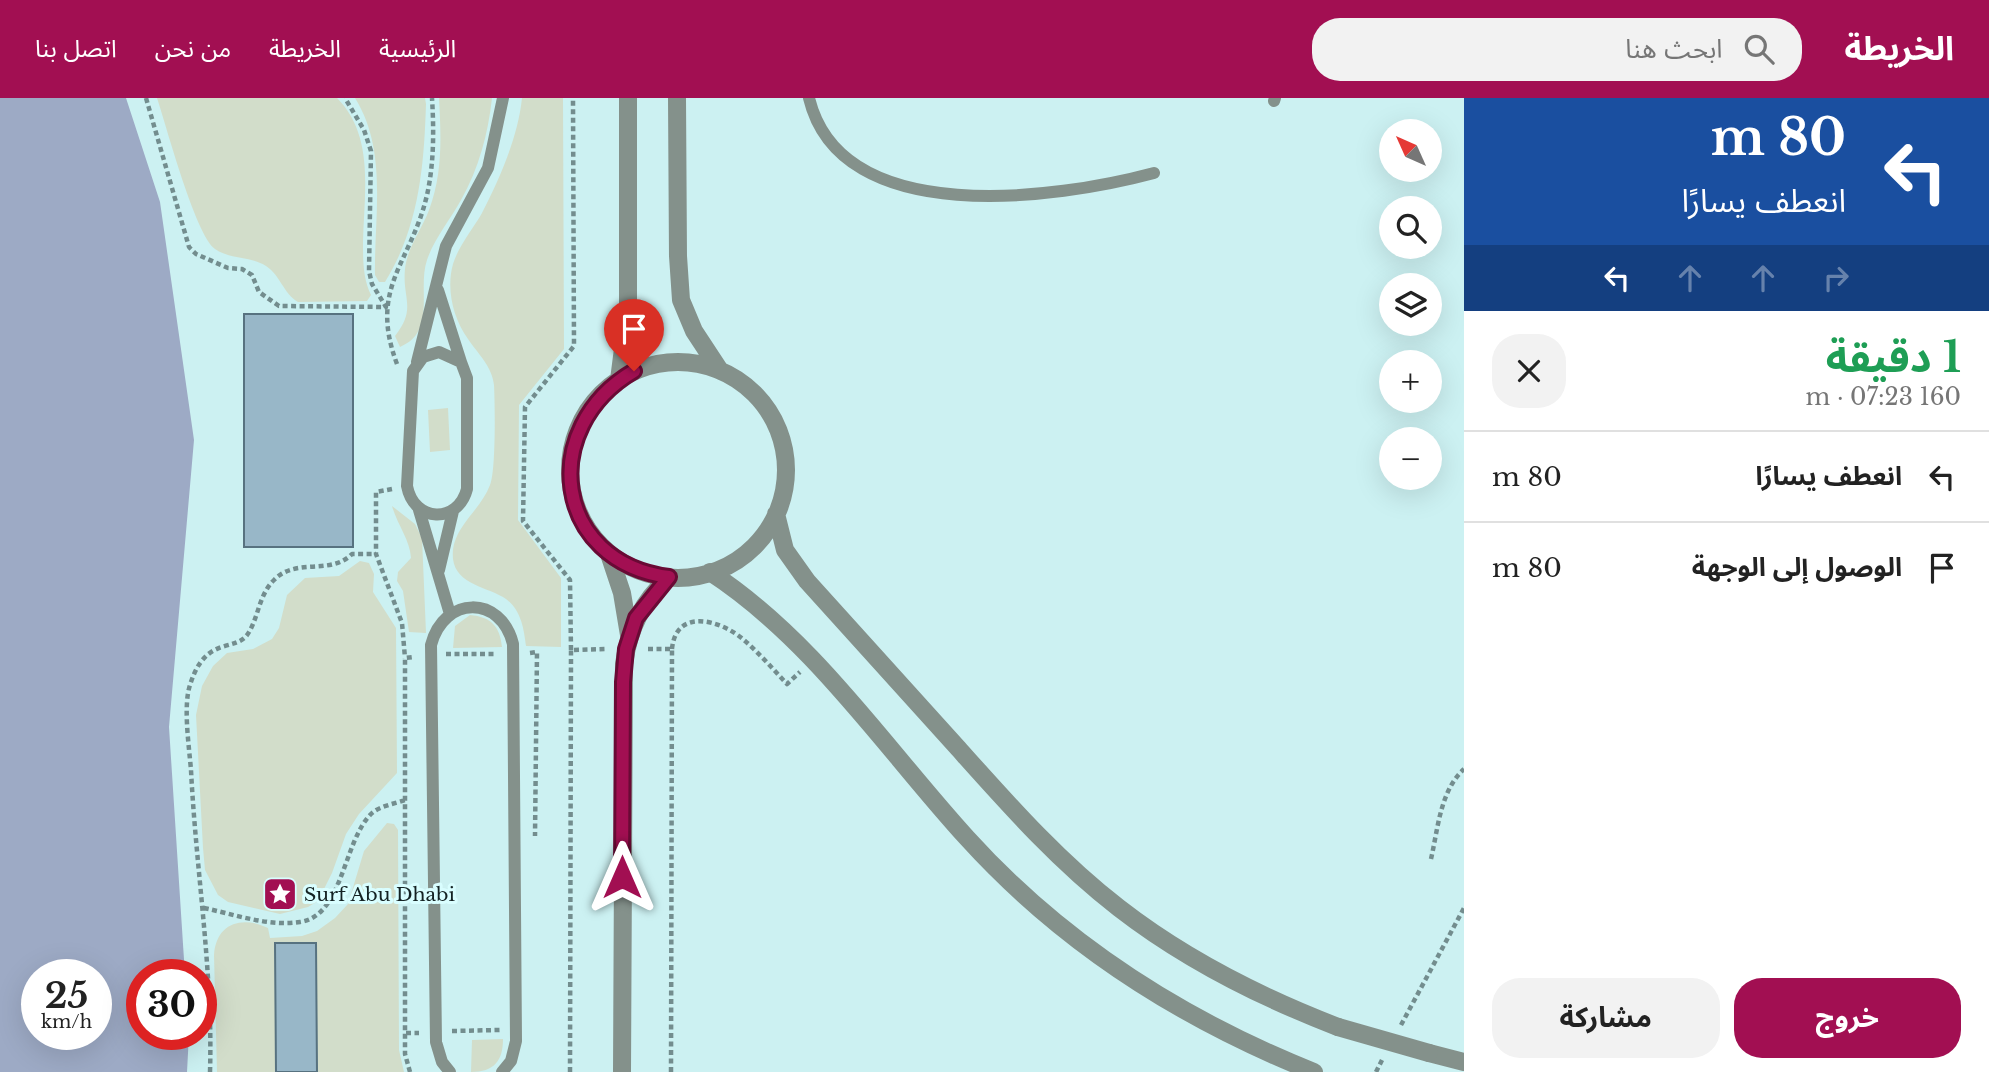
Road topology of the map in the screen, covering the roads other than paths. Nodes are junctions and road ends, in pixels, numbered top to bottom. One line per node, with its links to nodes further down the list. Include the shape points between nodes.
1 (503, 98): 6 (lane, via 491,159 446,246)
2 (628, 98): 10 (street, via 628,310)
3 (677, 98): 9 (street, via 681,300 694,331)
4 (809, 98): 5 (lane, via 833,147 859,169 891,182 1010,195 1084,189)
5 (1154, 173)
6 (437, 286): 7 (lane); 8 (lane)
7 (461, 362): 8 (lane, via 439,352); 12 (lane, via 467,378 467,489)
8 (417, 363): 11 (lane, via 411,386 407,486)
9 (719, 369): 10 (street, via 668,362); 13 (street, via 747,386 776,423 786,468)
10 (619, 380): 14 (street, via 604,391 582,421 570,465 577,510)
11 (419, 510): 12 (lane, via 436,516); 15 (lane)
12 (453, 511): 15 (lane)
13 (776, 514): 16 (street, via 746,553); 20 (street, bridge, via 785,550 807,581 1009,805 1082,878 1208,968 1278,1003 1338,1027)
14 (610, 554): 17 (street, via 637,570); 19 (street, via 622,593)
15 (439, 571): 18 (lane)
16 (710, 572): 17 (street); 24 (street, via 763,612 1005,879 1091,953 1189,1015)
17 (669, 577): 19 (street, via 645,603)
18 (450, 614): 21 (lane, via 435,633 432,654 436,1032 438,1053); 22 (lane, via 473,607 495,614 510,632 513,654 516,1029 515,1051)
19 (627, 642): 23 (street, via 623,682)
20 (1464, 1062)
21 (450, 1072)
22 (502, 1072)
23 (622, 1072)
24 (1314, 1072)

